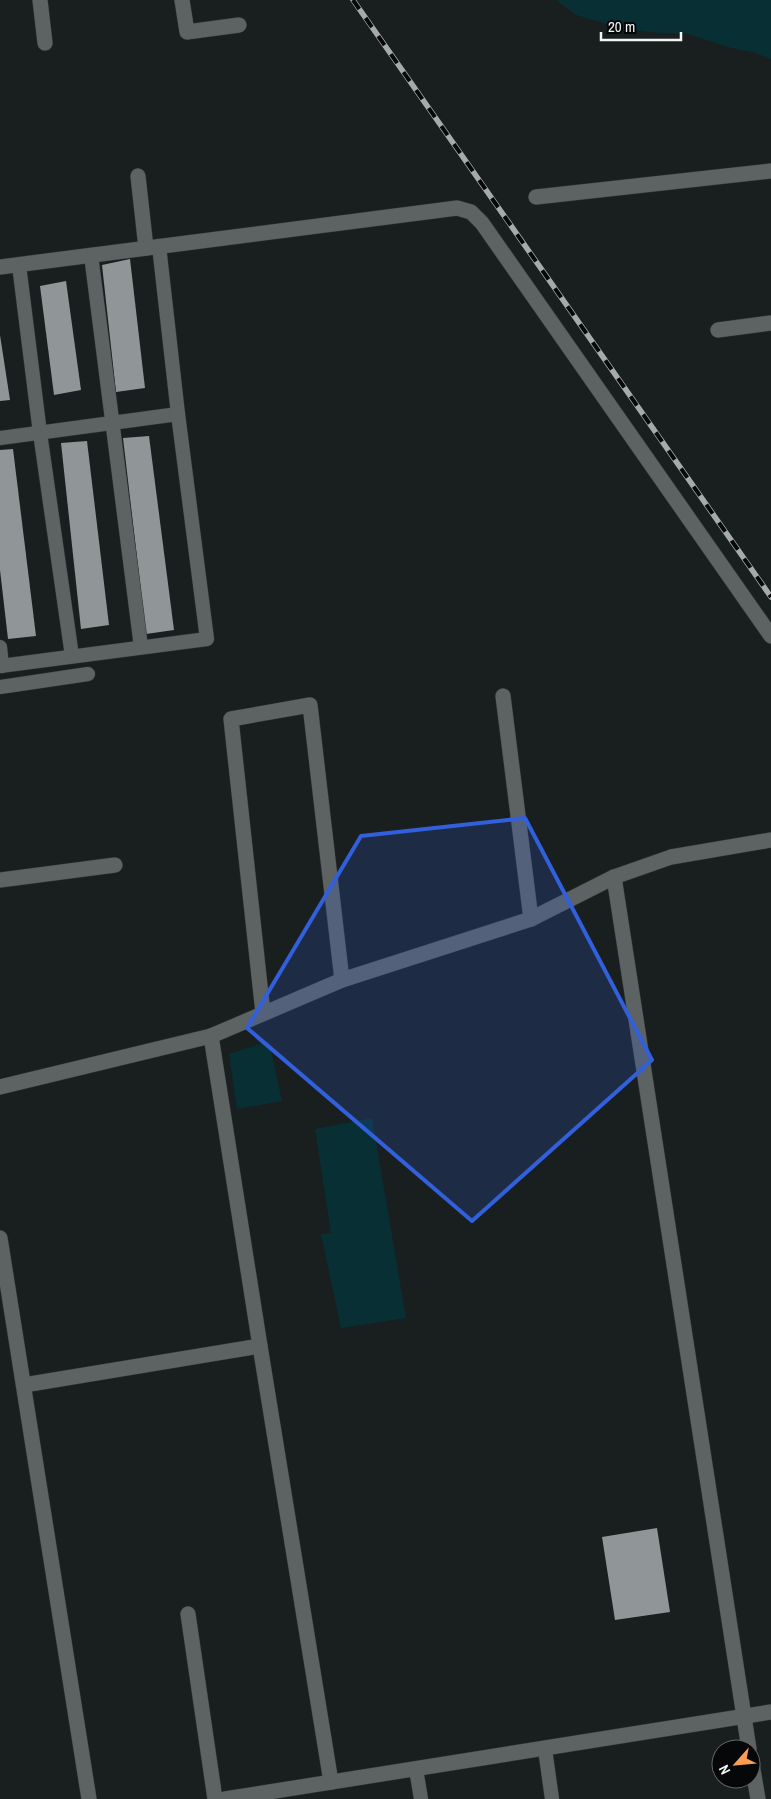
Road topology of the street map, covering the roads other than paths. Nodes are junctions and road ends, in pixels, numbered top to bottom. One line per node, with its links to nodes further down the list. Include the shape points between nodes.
1 (40, 0): 4 (street)
2 (182, 0): 3 (street, via 187,32)
3 (239, 25)
4 (45, 43)
5 (771, 171): 7 (street)
6 (138, 176): 8 (street)
7 (536, 197)
8 (152, 247): 9 (street); 14 (lane); 18 (street, via 457,208 471,212 488,231)
9 (91, 255): 10 (street); 15 (lane)
10 (19, 265): 11 (street); 16 (lane)
11 (0, 267)
12 (771, 323): 13 (street)
13 (718, 330)
14 (178, 414): 15 (lane); 20 (lane, via 207,639)
15 (113, 423): 16 (lane); 20 (lane)
16 (40, 432): 17 (lane); 21 (lane)
17 (0, 438)
18 (771, 636)
19 (0, 647): 22 (lane)
20 (141, 647): 21 (lane)
21 (72, 656): 22 (lane)
22 (1, 666)
23 (88, 674): 24 (lane)
24 (0, 686)
25 (503, 696): 30 (street)
26 (771, 840): 28 (street, via 671,856)
27 (116, 865): 29 (street)
28 (614, 877): 30 (street); 40 (street)
29 (0, 880)
30 (531, 919): 31 (street)
31 (342, 980): 32 (street); 32 (street, via 310,705 231,719)
32 (263, 1013): 33 (street)
33 (211, 1036): 34 (street); 36 (street)
34 (0, 1087)
35 (0, 1238): 37 (street)
36 (260, 1346): 37 (street); 44 (street)
37 (24, 1385): 45 (street)
38 (188, 1614): 46 (street)
39 (771, 1712): 40 (street)
40 (744, 1717): 41 (street); 42 (street)
41 (748, 1739)
42 (545, 1748): 43 (street); 49 (lane)
43 (416, 1769): 44 (street); 48 (lane)
44 (331, 1782): 47 (street)
45 (90, 1799)
46 (215, 1799)
47 (225, 1799)
48 (421, 1799)
49 (552, 1799)

